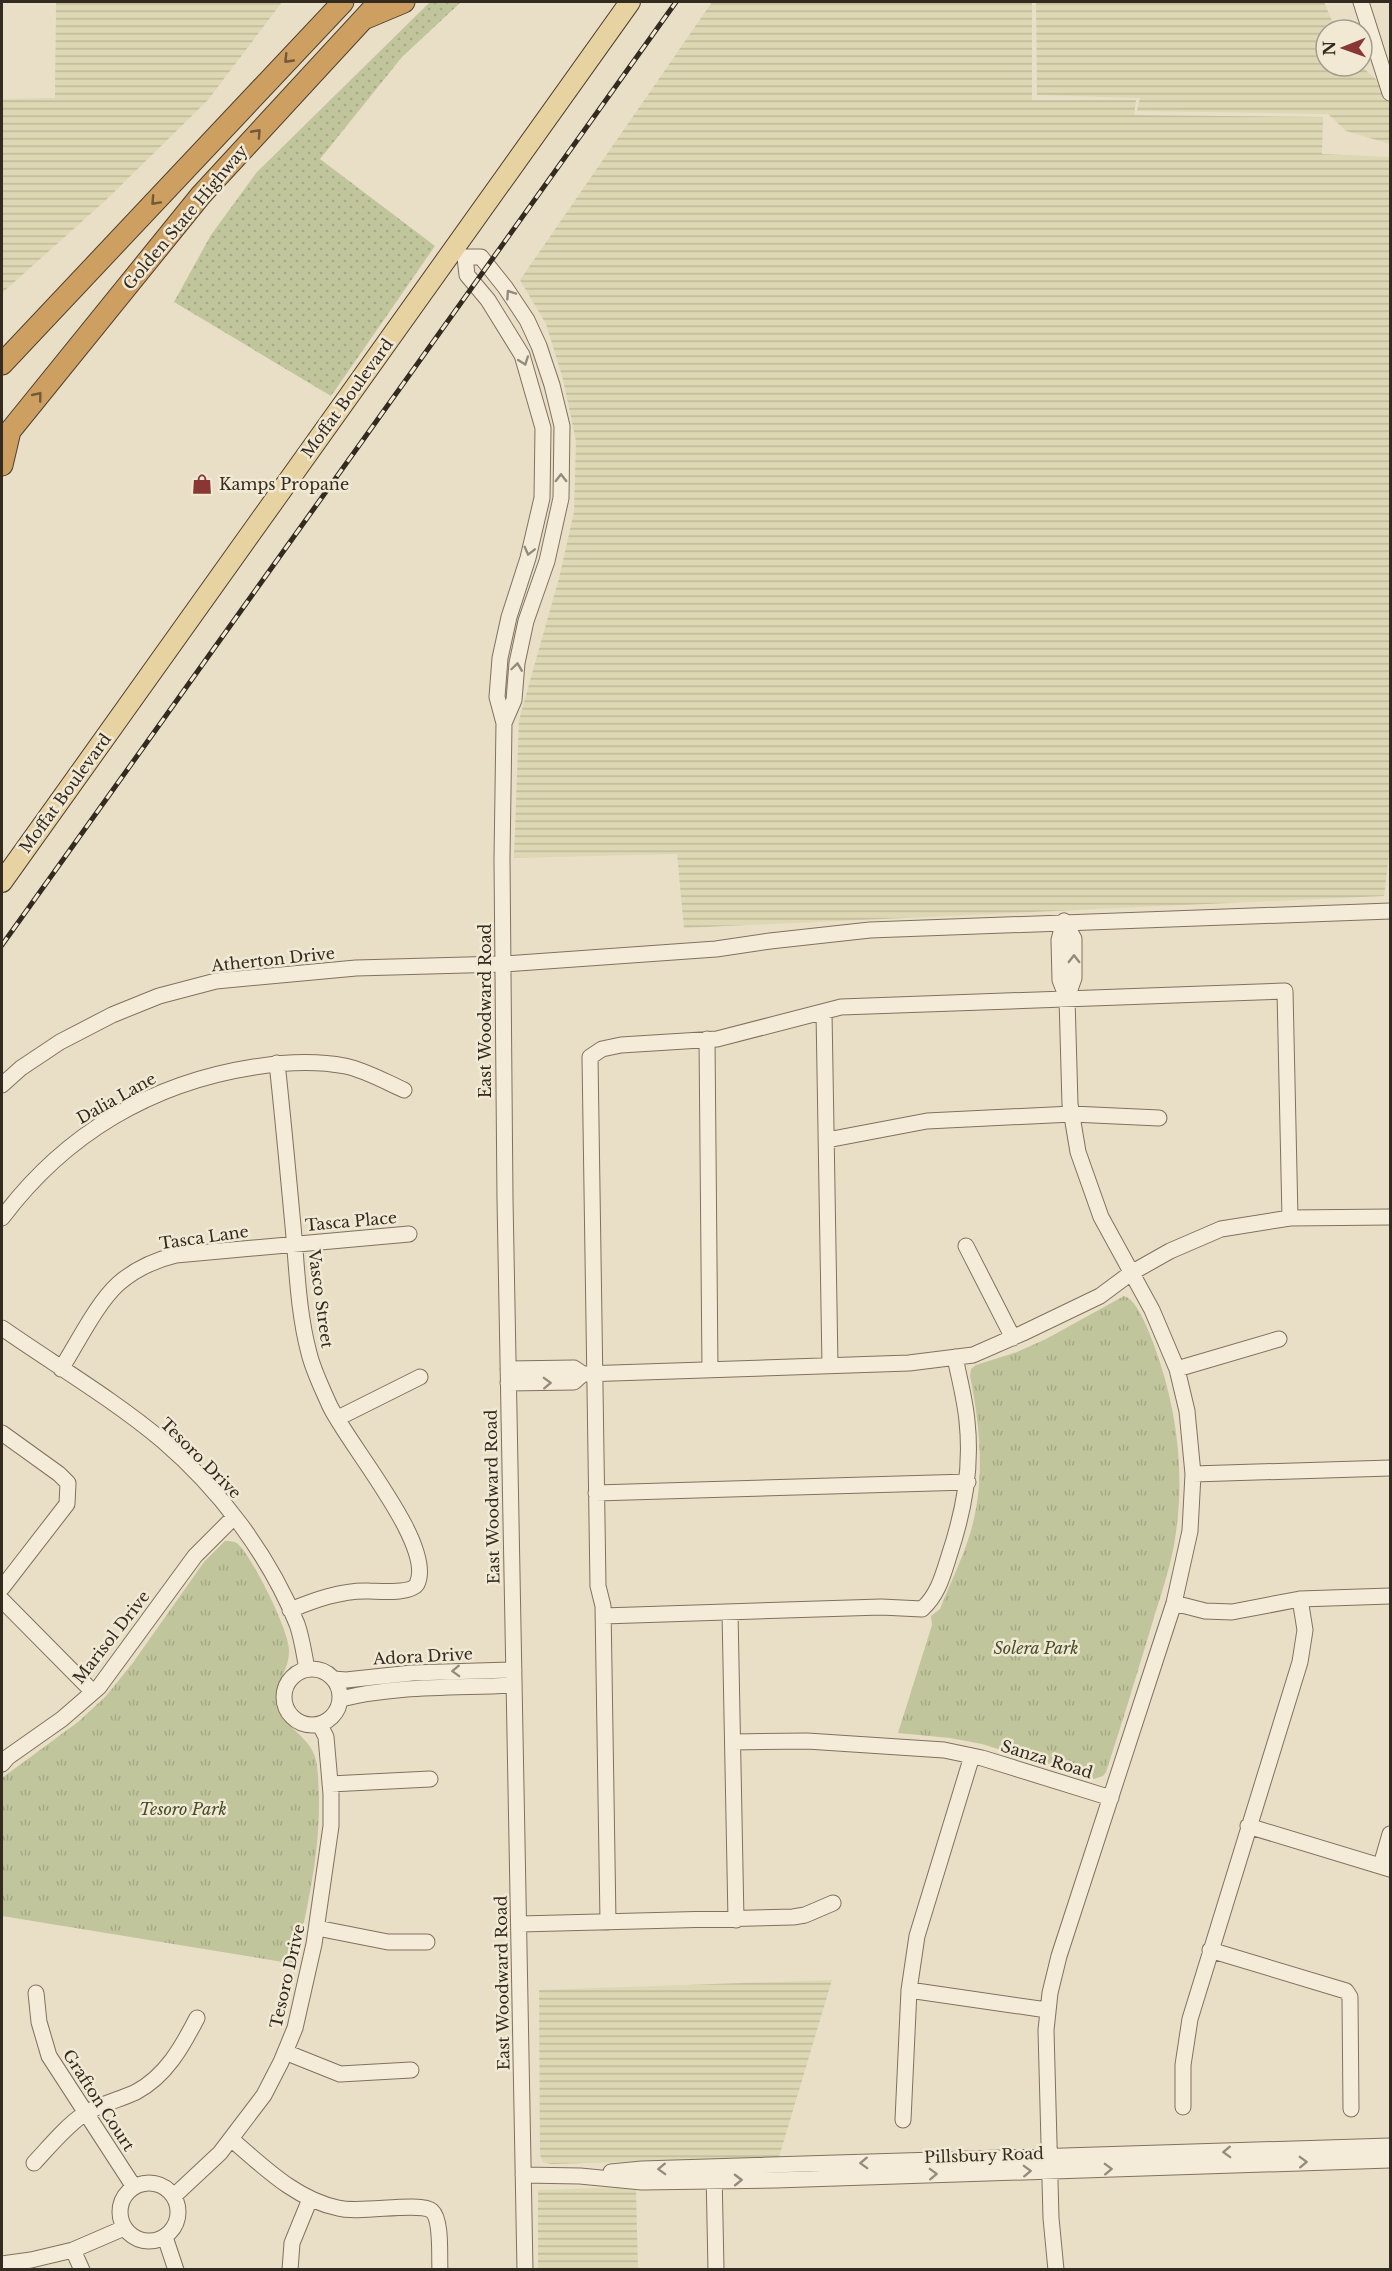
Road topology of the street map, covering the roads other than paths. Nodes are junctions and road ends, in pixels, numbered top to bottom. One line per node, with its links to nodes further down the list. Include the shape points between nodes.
1 (335, 2): 8 (highway)
2 (343, 2): 8 (highway, Golden State Highway)
3 (379, 2): 7 (highway, Golden State Highway)
4 (404, 2): 7 (highway)
5 (630, 2): 10 (main road, Moffat Boulevard)
6 (1361, 2): 9 (street)
7 (360, 20): 12 (highway, Golden State Highway, one-way to 7, via 201,195)
8 (306, 40): 11 (highway, Golden State Highway, one-way to 11)
9 (1390, 93)
10 (460, 253): 14 (street, East Woodward Road, one-way to 14, via 467,275 488,300 522,355 543,428 542,498 500,658 497,697); 14 (street, East Woodward Road, one-way to 10, via 514,700 526,621 547,561 561,498 562,426 552,385 527,320 482,257); 15 (main road, Moffat Boulevard)
11 (2, 364)
12 (6, 436): 13 (highway)
13 (2, 465)
14 (504, 723): 18 (street, East Woodward Road)
15 (2, 882)
16 (1390, 911): 17 (street, Atherton Drive)
17 (1064, 921): 18 (street, Atherton Drive, via 870,930 716,949); 19 (street, via 1074,939 1074,978)
18 (503, 964): 23 (street, Atherton Drive, via 356,968 216,981 159,996 112,1015 60,1042); 44 (street, East Woodward Road)
19 (1067, 998): 20 (street, via 842,1007); 25 (street); 30 (street, via 1285,991)
20 (824, 1012): 21 (street); 27 (street)
21 (707, 1039): 42 (street); 43 (street, via 621,1046 602,1049 590,1057)
22 (278, 1063): 24 (street, Dalia Lane, via 306,1061 347,1066); 29 (street, Dalia Lane, via 225,1071 142,1100 56,1157); 32 (street, Vasco Street)
23 (2, 1086)
24 (404, 1090)
25 (1072, 1114): 26 (street); 27 (street, via 927,1121); 34 (street, via 1078,1152 1101,1217)
26 (1159, 1118)
27 (827, 1140): 39 (street)
28 (1390, 1217): 30 (street)
29 (2, 1218)
30 (1290, 1218): 34 (street, via 1221,1229 1170,1251)
31 (409, 1234): 32 (street, Tasca Place)
32 (295, 1244): 40 (street, Tasca Lane, via 176,1255 137,1270 103,1302); 46 (street, Vasco Street, via 309,1354)
33 (966, 1246): 36 (street)
34 (1131, 1274): 36 (street, via 1100,1296); 41 (street, via 1152,1310)
35 (2, 1328): 40 (street, Tesoro Drive)
36 (1013, 1338): 38 (street, via 973,1355)
37 (1279, 1339): 41 (street)
38 (955, 1357): 39 (street); 50 (street, via 967,1420)
39 (830, 1366): 42 (street)
40 (61, 1369): 52 (street, Tesoro Drive, via 163,1442)
41 (1177, 1369): 49 (street)
42 (710, 1370): 43 (street)
43 (588, 1374): 44 (street, via 574,1382); 51 (street)
44 (508, 1376): 62 (street, East Woodward Road)
45 (420, 1377): 46 (street)
46 (338, 1418): 58 (street, Vasco Street, via 379,1480 415,1547 419,1565 417,1584 398,1591 321,1597)
47 (2, 1433): 53 (street, via 59,1473 68,1483 69,1495 67,1504)
48 (1390, 1468): 49 (street)
49 (1193, 1474): 57 (street, via 1190,1532)
50 (968, 1482): 51 (street); 59 (street, via 962,1518 944,1573 932,1600 922,1609)
51 (596, 1493): 60 (street, via 598,1586)
52 (234, 1517): 58 (street, Tesoro Drive, via 273,1575); 64 (street, Marisol Drive, via 195,1556)
53 (2, 1588)
54 (1390, 1596): 55 (street)
55 (1300, 1599): 57 (street, via 1232,1612 1205,1611); 73 (street, via 1305,1629 1300,1662)
56 (2, 1600): 64 (street)
57 (1174, 1603): 72 (street)
58 (290, 1610): 61 (street, Tesoro Drive)
59 (730, 1612): 60 (street); 67 (street)
60 (603, 1616): 78 (street)
61 (308, 1669): 63 (street, via 322,1670); 66 (street, via 286,1685 284,1704 294,1719)
62 (514, 1677): 63 (street, Adora Drive, one-way to 63, via 412,1673); 65 (street, Adora Drive); 79 (street, East Woodward Road)
63 (334, 1679): 65 (street)
64 (93, 1692): 69 (street, Marisol Drive)
65 (341, 1699): 66 (street, via 334,1715)
66 (320, 1725): 71 (street, Tesoro Drive, via 326,1737)
67 (733, 1742): 68 (street, Sanza Road, via 807,1741 944,1750); 77 (street)
68 (972, 1756): 72 (street, Sanza Road); 83 (street, via 917,1936)
69 (2, 1764)
70 (430, 1779): 71 (street)
71 (330, 1784): 80 (street, Tesoro Drive, via 331,1826)
72 (1111, 1798): 85 (street, via 1059,1956)
73 (1248, 1826): 75 (street); 82 (street)
74 (1390, 1834): 75 (street)
75 (1385, 1867)
76 (833, 1903): 77 (street, via 805,1915)
77 (736, 1920): 78 (street)
78 (608, 1922): 79 (street)
79 (520, 1924): 99 (street, East Woodward Road)
80 (317, 1928): 81 (street, via 388,1942); 87 (street, Tesoro Drive, via 307,1982)
81 (427, 1942)
82 (1210, 1950): 89 (street, via 1190,2019 1183,2065); 90 (street, via 1346,1991 1350,1997)
83 (909, 1990): 85 (street); 92 (street)
84 (36, 1993): 91 (street, Grafton Court, via 49,2056)
85 (1047, 2010): 97 (street)
86 (197, 2018): 91 (street, via 182,2048 158,2077 136,2092)
87 (285, 2052): 88 (street, via 340,2074); 93 (street, Tesoro Drive, via 264,2095)
88 (411, 2070)
89 (1183, 2107)
90 (1351, 2109)
91 (86, 2113): 96 (street); 100 (street, Grafton Court)
92 (903, 2120)
93 (231, 2139): 101 (street, Tesoro Drive); 102 (street)
94 (1390, 2146): 97 (street, Pillsbury Road, one-way to 97)
95 (1390, 2160): 97 (street, Pillsbury Road, one-way to 95)
96 (34, 2163)
97 (1049, 2164): 98 (street, Pillsbury Road); 113 (street)
98 (714, 2174): 99 (street, Pillsbury Road, via 642,2182); 112 (street)
99 (523, 2175): 111 (street, East Woodward Road)
100 (134, 2187): 101 (street, via 156,2183); 103 (street, via 121,2206)
101 (174, 2196): 104 (street, via 178,2218)
102 (310, 2199): 109 (street, via 292,2243); 110 (street, via 338,2209 419,2206 432,2211 438,2227)
103 (124, 2228): 104 (street, via 143,2241); 105 (street)
104 (165, 2237): 108 (street)
105 (73, 2250): 106 (street); 107 (street)
106 (2, 2264)
107 (82, 2270)
108 (176, 2270)
109 (290, 2270)
110 (440, 2270)
111 (525, 2270)
112 (716, 2270)
113 (1056, 2270)

